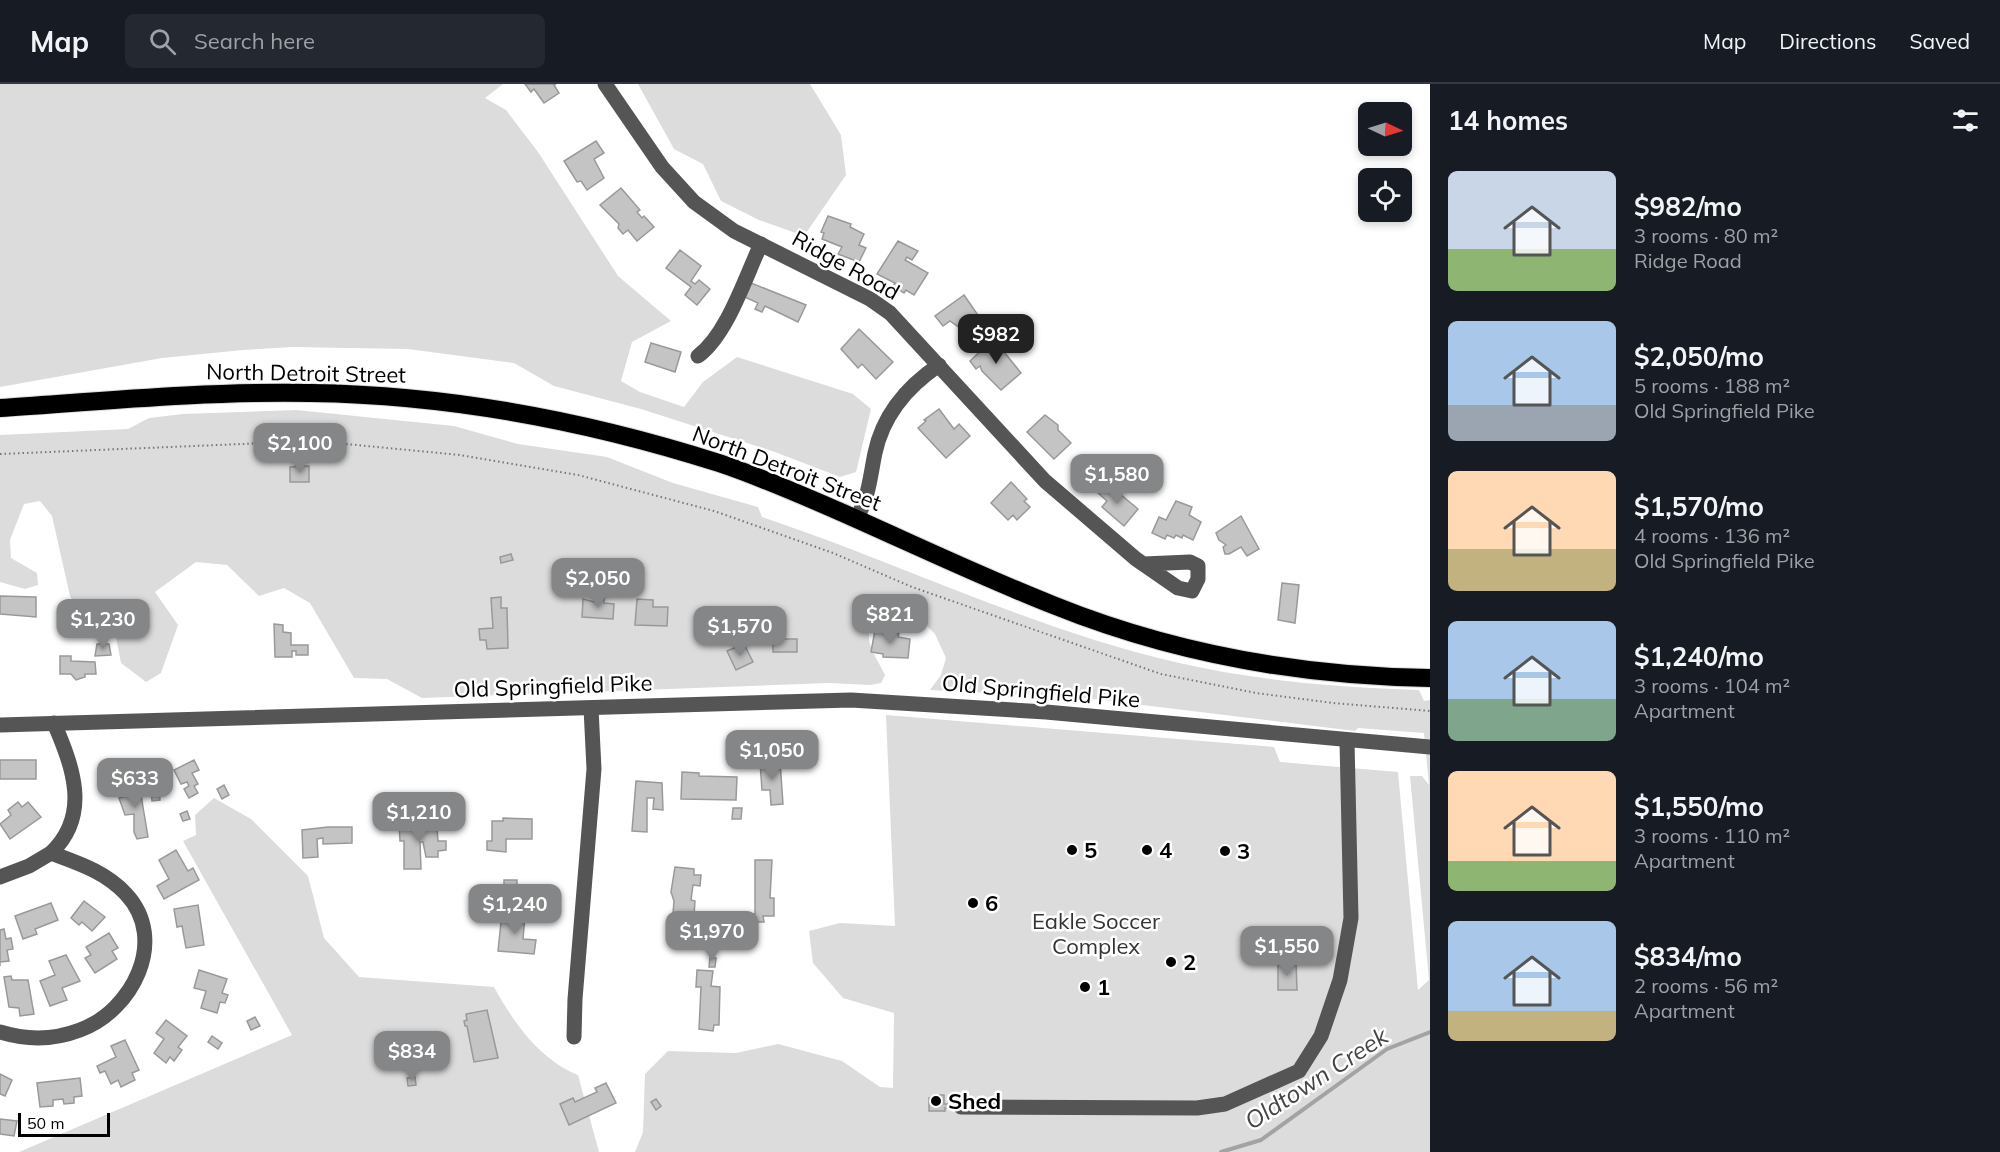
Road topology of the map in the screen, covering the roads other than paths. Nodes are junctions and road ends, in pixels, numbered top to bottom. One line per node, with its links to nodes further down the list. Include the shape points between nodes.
1 (605, 84): 2 (street, Ridge Road, via 677,185 712,217)
2 (761, 244): 3 (street, via 720,330 708,349); 4 (street, Ridge Road, via 870,299 900,322)
3 (698, 356)
4 (939, 365): 6 (street, via 903,395 887,420 875,450 868,495); 7 (street, Ridge Road, via 1045,481)
5 (0, 408): 6 (highway, North Detroit Street, via 266,393 357,394 450,402 577,424 657,444 744,471)
6 (856, 519): 8 (highway, North Detroit Street, via 1053,605 1140,635 1206,652 1307,670)
7 (1144, 564)
8 (1430, 678)
9 (591, 708): 10 (street, Old Springfield Pike); 12 (street, Old Springfield Pike, via 872,701 1046,712); 17 (street, via 594,769)
10 (54, 723): 11 (street, Old Springfield Pike); 14 (street, via 76,785 73,819 63,841)
11 (0, 725)
12 (1342, 740): 13 (street, Old Springfield Pike); 18 (street, via 1351,918 1340,980 1321,1036 1299,1071 1225,1104 1197,1108)
13 (1430, 747)
14 (51, 853): 15 (street); 16 (street, via 88,867 127,895 145,932 143,961 129,992 95,1024 46,1038)
15 (0, 877)
16 (0, 1032)
17 (574, 1036)
18 (961, 1107)

